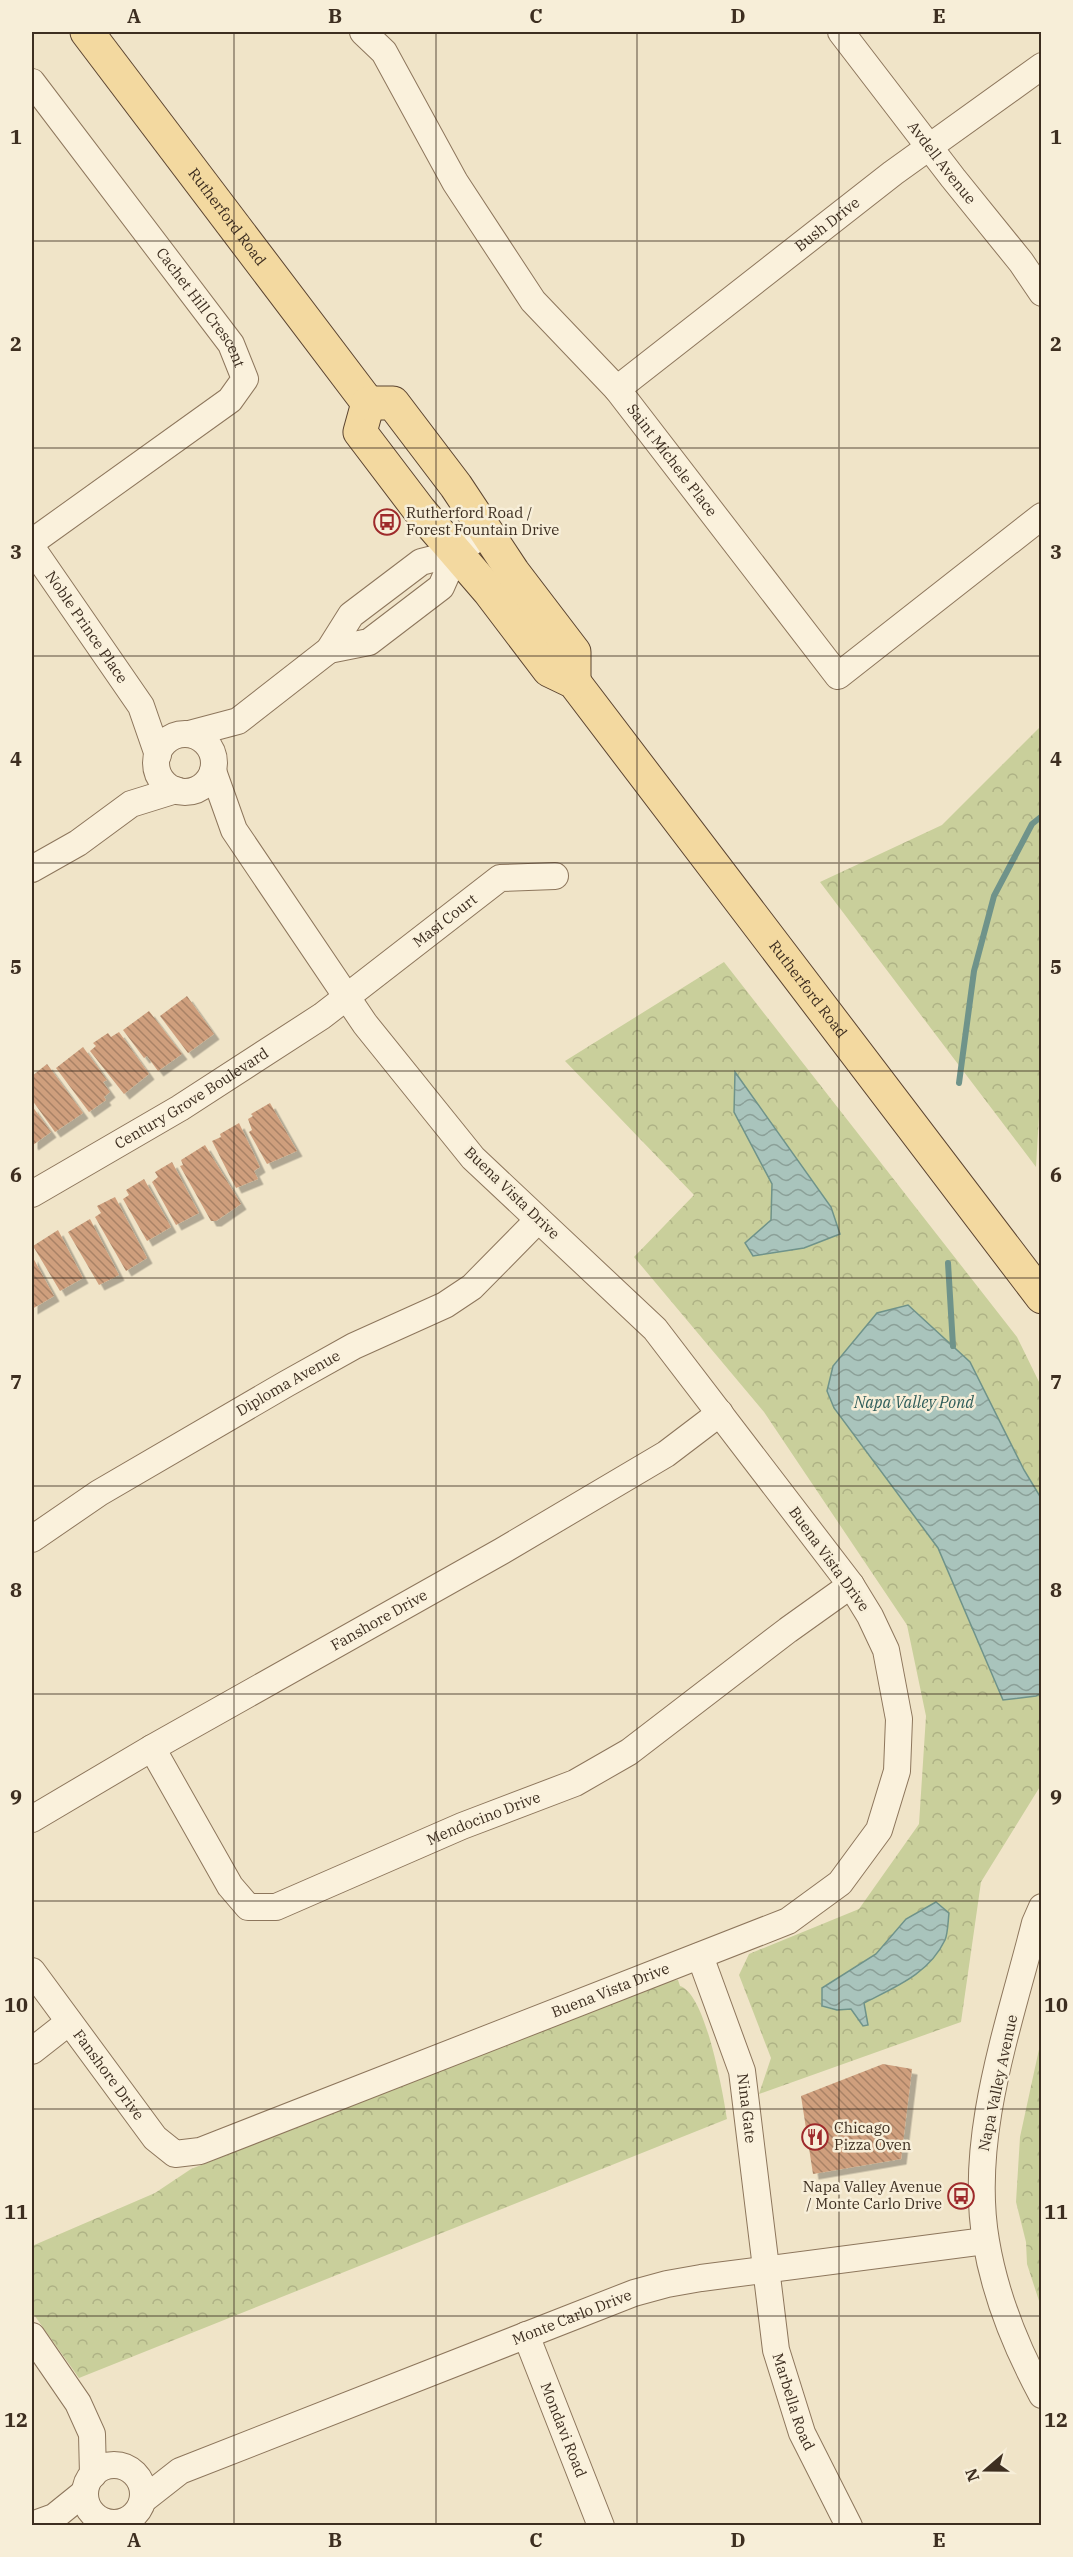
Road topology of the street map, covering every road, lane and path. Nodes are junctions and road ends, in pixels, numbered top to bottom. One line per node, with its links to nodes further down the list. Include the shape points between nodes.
1 (87, 32): 9 (main road, Rutherford Road)
2 (363, 32): 8 (street, Saint Michele Place, via 384,52 455,182 533,301)
3 (841, 32): 6 (street, Avdell Avenue)
4 (1041, 66): 6 (street, Bush Drive)
5 (32, 82): 12 (street, Cachet Hill Crescent, via 231,344 245,379 230,400)
6 (928, 146): 7 (street, Avdell Avenue, via 1021,262); 8 (street, Bush Drive)
7 (1041, 293)
8 (617, 389): 10 (street, Saint Michele Place, via 838,676)
9 (368, 403): 11 (main road, via 393,403); 14 (main road, Rutherford Road, via 360,432)
10 (1041, 516)
11 (486, 532): 14 (street); 15 (main road, via 574,652)
12 (32, 542)
13 (32, 548): 16 (street, Noble Prince Place)
14 (456, 553): 15 (main road, Rutherford Road, via 549,670); 17 (street, via 421,562 351,615 329,650)
15 (574, 682): 29 (main road, Rutherford Road)
16 (141, 706): 18 (street, Noble Prince Place); 19 (street, Noble Prince Place)
17 (238, 721): 18 (street); 20 (street)
18 (188, 734): 19 (street, via 170,738); 20 (street, via 208,745)
19 (157, 757): 21 (street, via 163,780); 22 (street)
20 (213, 770): 21 (street, via 204,785); 23 (street, Buena Vista Drive)
21 (181, 791): 22 (street); 23 (street, Buena Vista Drive)
22 (130, 804): 24 (street, via 78,843)
23 (234, 830): 26 (street, Buena Vista Drive)
24 (32, 869)
25 (555, 876): 26 (street, Masi Court, via 500,878)
26 (348, 998): 27 (street, Century Grove Boulevard, via 180,1108); 28 (street, Buena Vista Drive, via 473,1158)
27 (32, 1194)
28 (538, 1220): 30 (street, Buena Vista Drive, via 655,1329); 31 (street, Diploma Avenue, via 472,1287 445,1305 354,1346 296,1378 99,1493)
29 (1041, 1297)
30 (720, 1413): 32 (street, Buena Vista Drive); 33 (street, Fanshore Drive, via 666,1454 513,1545)
31 (32, 1539)
32 (852, 1585): 33 (street, Mendocino Drive, via 629,1752 574,1783 452,1830 276,1907 248,1907 230,1887); 36 (street, Buena Vista Drive, via 886,1650 899,1719 897,1771 879,1830 840,1883 788,1921)
33 (152, 1748): 34 (street, Fanshore Drive)
34 (32, 1819)
35 (1041, 1907): 41 (street, Napa Valley Avenue, via 986,2130 982,2178)
36 (700, 1956): 40 (street, Buena Vista Drive); 42 (street, Nina Gate, via 742,2071)
37 (32, 1971): 38 (street, Fanshore Drive)
38 (69, 2022): 39 (street); 40 (street, Fanshore Drive, via 155,2138 175,2154)
39 (32, 2051)
40 (200, 2151)
41 (986, 2241): 42 (street, Monte Carlo Drive); 45 (street, Napa Valley Avenue, via 1008,2323)
42 (767, 2268): 43 (street, Monte Carlo Drive, via 667,2283); 54 (street, Marbella Road, via 776,2350 802,2433)
43 (526, 2335): 48 (street, Monte Carlo Drive); 53 (street, Mondavi Road)
44 (32, 2336): 46 (street, via 78,2403)
45 (1041, 2396)
46 (92, 2434): 47 (street); 49 (street)
47 (129, 2470): 48 (street, Monte Carlo Drive); 49 (street, via 107,2467); 50 (street, via 141,2484)
48 (180, 2471): 50 (street, Monte Carlo Drive)
49 (89, 2483): 51 (street); 52 (street, via 88,2506)
50 (140, 2512): 52 (street, via 124,2522)
51 (43, 2521): 52 (street)
52 (104, 2522)
53 (601, 2526)
54 (849, 2526)

